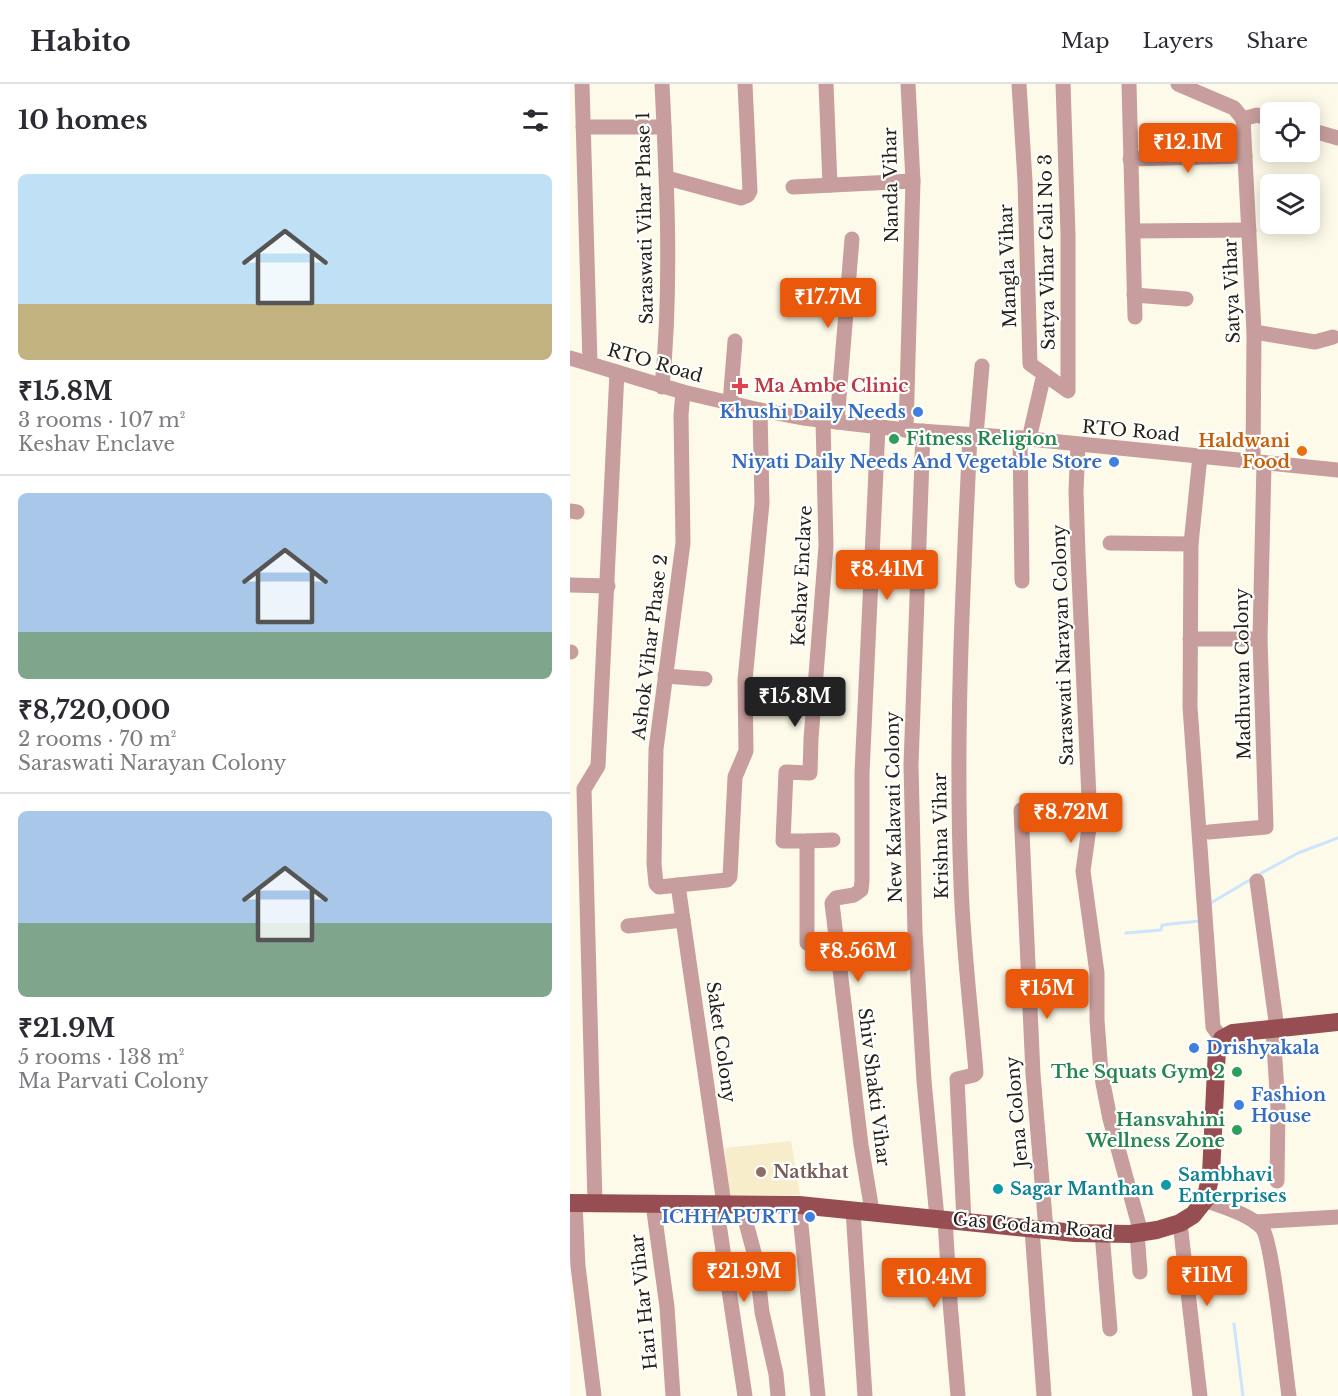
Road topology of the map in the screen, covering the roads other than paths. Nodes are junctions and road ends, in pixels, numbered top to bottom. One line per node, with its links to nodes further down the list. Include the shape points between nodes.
1 (582, 84): 13 (street)
2 (662, 84): 14 (street, Saraswati Vihar Phase 1)
3 (745, 84): 19 (street, via 748,195 741,198)
4 (826, 84): 21 (street)
5 (908, 84): 20 (street, Nanda Vihar)
6 (1019, 84): 36 (street, Mangla Vihar, via 1030,364)
7 (1063, 84): 36 (street, Satya Vihar Gali No 3, via 1068,391)
8 (1129, 84): 18 (street)
9 (1178, 84): 10 (street)
10 (1200, 89): 12 (street)
11 (1260, 116): 12 (street)
12 (1243, 118): 17 (street, Satya Vihar)
13 (584, 127): 14 (street); 33 (street)
14 (664, 127): 19 (street, Saraswati Vihar Phase 1)
15 (1320, 133): 16 (street)
16 (1338, 138)
17 (1245, 156): 18 (street); 23 (street, Satya Vihar)
18 (1130, 159): 24 (street)
19 (667, 178): 37 (street, Saraswati Vihar Phase 1, via 667,335)
20 (913, 182): 21 (street); 43 (street, Nanda Vihar)
21 (830, 184): 22 (street)
22 (793, 187)
23 (1249, 230): 24 (street); 29 (street, Satya Vihar)
24 (1133, 231): 26 (street)
25 (852, 239): 41 (street)
26 (1134, 294): 27 (street); 28 (street)
27 (1186, 299)
28 (1135, 317)
29 (1254, 332): 30 (street, via 1315,342); 49 (street, Satya Vihar)
30 (1333, 337)
31 (735, 341): 39 (street)
32 (570, 358): 33 (street, RTO Road)
33 (590, 363): 35 (street, RTO Road)
34 (982, 366): 45 (street)
35 (617, 372): 37 (street, RTO Road); 55 (street)
36 (1044, 374): 46 (street)
37 (662, 387): 38 (street, RTO Road)
38 (682, 392): 39 (street, RTO Road); 58 (street, Ashok Vihar Phase 2, via 683,543)
39 (730, 403): 40 (street, RTO Road)
40 (760, 410): 41 (street, RTO Road); 65 (street, via 762,504 745,680 746,751 735,777 730,877)
41 (830, 421): 42 (street, RTO Road); 63 (street, Keshav Enclave, via 826,546 810,773 786,772 783,841)
42 (878, 427): 43 (street, RTO Road); 68 (street, Shiv Shakti Vihar, via 862,773 861,890 832,903)
43 (906, 430): 44 (street, RTO Road)
44 (923, 431): 45 (street, RTO Road); 81 (street, New Kalavati Colony, via 911,765 923,1059)
45 (973, 435): 46 (street, RTO Road); 82 (street, Krishna Vihar, via 959,818 962,915 976,1073 957,1079)
46 (1024, 439): 47 (street, RTO Road); 53 (street)
47 (1078, 446): 48 (street, RTO Road); 87 (street, Saraswati Narayan Colony, via 1078,554 1090,821 1083,871 1096,973 1101,1073)
48 (1200, 456): 49 (street, RTO Road); 52 (street)
49 (1258, 463): 50 (street, RTO Road); 57 (street, Madhuvan Colony)
50 (1338, 470)
51 (1110, 543): 52 (street)
52 (1191, 544): 56 (street)
53 (1022, 581)
54 (570, 585): 55 (street)
55 (608, 586): 75 (street, via 598,766 584,789)
56 (1190, 639): 57 (street); 71 (street, via 1190,706 1214,1027)
57 (1260, 639): 61 (street, Madhuvan Colony, via 1266,827)
58 (665, 676): 59 (street); 65 (street, Ashok Vihar Phase 2, via 656,749 654,864 657,886)
59 (705, 679)
60 (1021, 810): 85 (street, Jena Colony)
61 (1209, 832)
62 (833, 840): 63 (street)
63 (807, 841): 68 (street, via 806,941)
64 (1257, 881): 70 (street)
65 (678, 885): 66 (street, Saket Colony)
66 (683, 920): 67 (street); 77 (street, Saket Colony)
67 (628, 926)
68 (836, 940): 79 (street, Shiv Shakti Vihar, via 861,1145)
69 (1338, 1022): 70 (main road)
70 (1275, 1029): 71 (main road, via 1233,1033); 72 (street)
71 (1222, 1039): 73 (main road, via 1217,1049 1211,1174)
72 (1277, 1181)
73 (1205, 1200): 83 (street); 84 (main road, Gas Godam Road)
74 (572, 1203): 75 (main road, Gas Godam Road); 90 (street)
75 (595, 1203): 76 (main road, Gas Godam Road)
76 (653, 1204): 77 (main road, Gas Godam Road); 91 (street, Hari Har Vihar, via 667,1307)
77 (727, 1204): 78 (main road, Gas Godam Road); 92 (street); 93 (street, via 756,1260)
78 (799, 1205): 79 (main road, Gas Godam Road); 94 (street)
79 (862, 1210): 81 (main road, Gas Godam Road); 95 (street, Shiv Shakti Vihar)
80 (1338, 1217): 83 (street)
81 (941, 1219): 82 (main road, Gas Godam Road); 96 (street, New Kalavati Colony)
82 (964, 1221): 85 (main road, Gas Godam Road)
83 (1255, 1222): 99 (street, via 1264,1230 1271,1256)
84 (1180, 1223): 87 (main road, Gas Godam Road); 98 (street)
85 (1039, 1229): 86 (main road, Gas Godam Road); 97 (street, Jena Colony)
86 (1102, 1233): 87 (main road, Gas Godam Road); 89 (street)
87 (1139, 1233): 88 (street, Saraswati Narayan Colony)
88 (1140, 1272)
89 (1110, 1329)
90 (594, 1396)
91 (673, 1396)
92 (745, 1396)
93 (778, 1396)
94 (818, 1396)
95 (865, 1396)
96 (958, 1396)
97 (1044, 1396)
98 (1200, 1396)
99 (1289, 1396)

